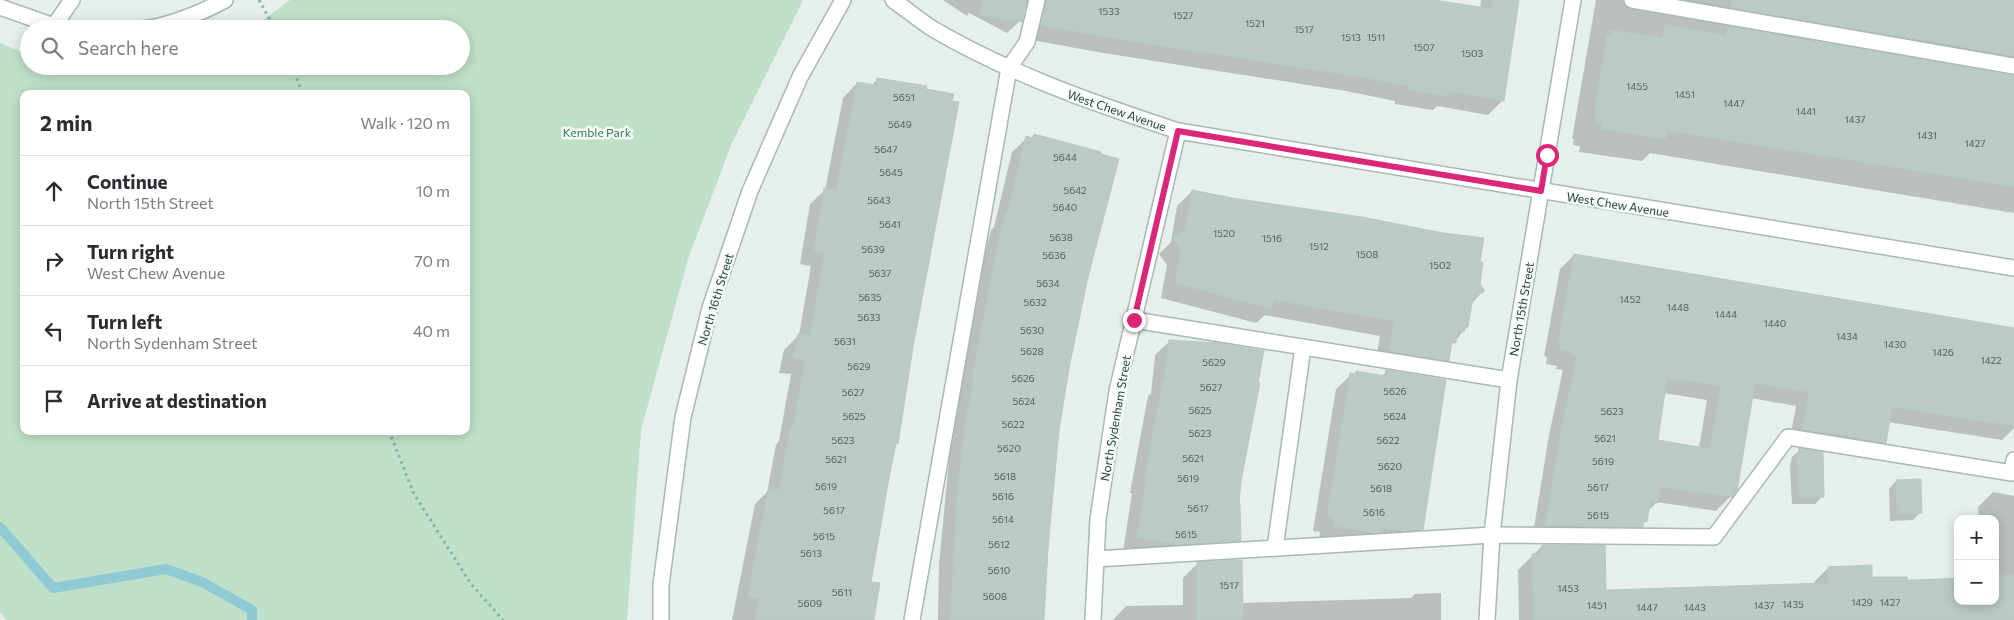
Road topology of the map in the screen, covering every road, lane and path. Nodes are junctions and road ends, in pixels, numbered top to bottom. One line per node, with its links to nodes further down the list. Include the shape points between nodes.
1 (72, 0): 11 (street)
2 (225, 0): 12 (street)
3 (259, 0): 13 (path)
4 (843, 0): 30 (street, North 16th Street, via 800,77 750,191 710,308 683,417 661,585)
5 (893, 0): 15 (street, West Chew Avenue, via 932,28)
6 (1037, 0): 15 (street, via 1027,42)
7 (1573, 0): 19 (street, North 15th Street)
8 (1632, 0): 14 (street)
9 (0, 7): 10 (street)
10 (37, 20)
11 (63, 20)
12 (176, 20)
13 (270, 20)
14 (2014, 66)
15 (1009, 68): 18 (street, West Chew Avenue, via 1093,103); 31 (street)
16 (296, 75): 17 (path)
17 (301, 90)
18 (1178, 131): 19 (street, West Chew Avenue); 21 (street, North Sydenham Street)
19 (1541, 191): 20 (street, West Chew Avenue); 23 (street, North 15th Street)
20 (2014, 268)
21 (1134, 320): 22 (street); 28 (street, North Sydenham Street, via 1118,391 1098,519)
22 (1303, 347): 23 (street); 27 (street)
23 (1509, 380): 26 (street, North 15th Street)
24 (391, 435): 29 (path, via 414,494 470,584)
25 (2014, 460): 26 (street, via 2012,473 1788,437 1714,537)
26 (1492, 535): 27 (street); 33 (street, North 15th Street)
27 (1275, 548): 28 (street)
28 (1096, 560): 32 (street, North Sydenham Street)
29 (502, 620)
30 (661, 620)
31 (912, 620)
32 (1093, 620)
33 (1487, 620)

